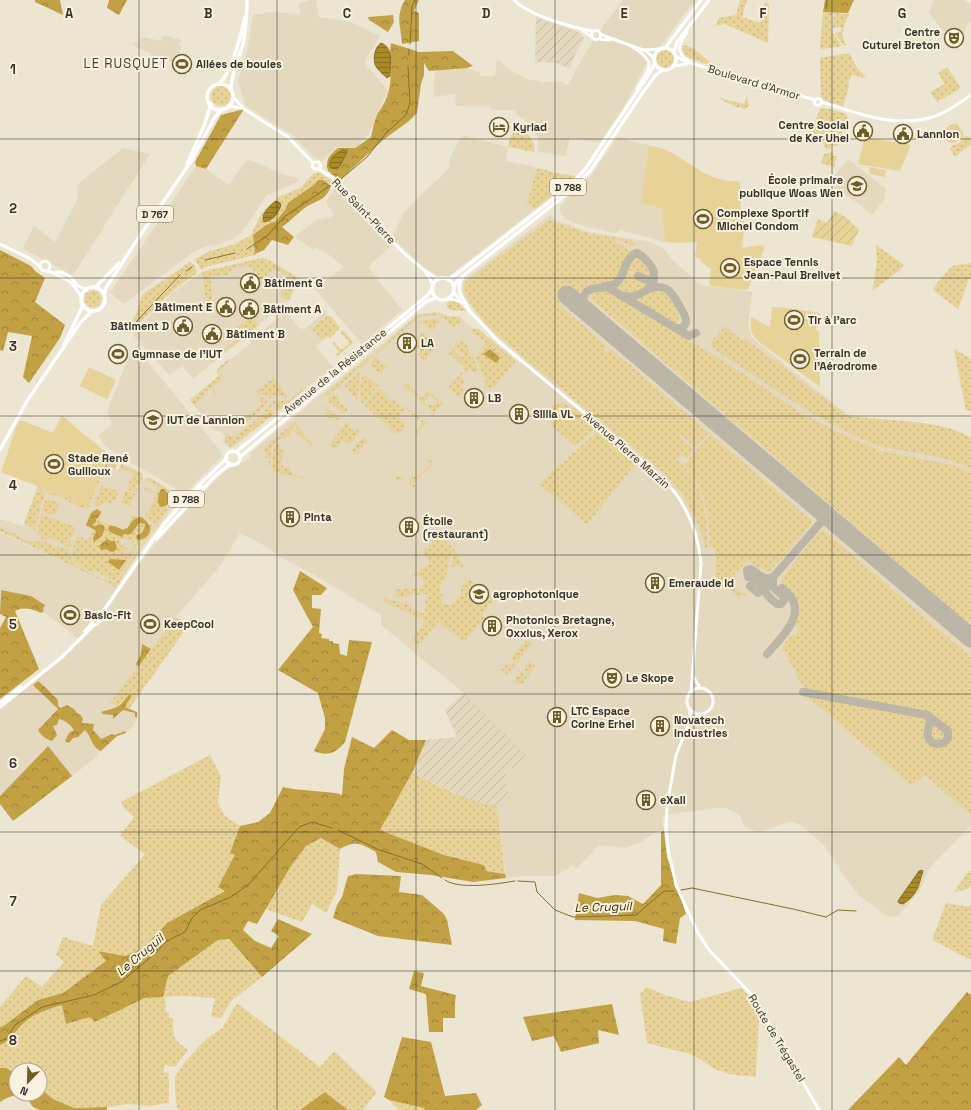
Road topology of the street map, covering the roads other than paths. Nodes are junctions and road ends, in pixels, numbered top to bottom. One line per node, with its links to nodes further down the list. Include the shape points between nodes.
1 (247, 0): 5 (main road)
2 (514, 0): 7 (main road, via 530,11)
3 (701, 0): 14 (main road)
4 (709, 0): 6 (main road)
5 (247, 8): 22 (main road, via 226,76); 23 (main road, via 244,40 232,78)
6 (699, 13): 16 (main road, via 677,42); 19 (main road, via 679,47 681,56)
7 (581, 30): 8 (main road); 10 (main road)
8 (593, 31): 9 (main road, via 598,30); 10 (main road)
9 (601, 34): 11 (main road); 12 (main road)
10 (592, 37): 11 (main road)
11 (598, 39): 12 (main road)
12 (623, 44): 13 (main road)
13 (631, 46): 15 (main road, via 646,50); 17 (main road, via 646,51); 27 (main road, via 644,54 649,61 649,69)
14 (666, 47): 15 (main road); 16 (main road)
15 (659, 49): 17 (main road)
16 (675, 54): 19 (main road, Boulevard d'Armor, via 681,60); 20 (main road)
17 (654, 58): 18 (main road)
18 (654, 63): 21 (main road); 27 (main road, D 788)
19 (693, 64): 20 (main road, Boulevard d'Armor); 24 (main road, Boulevard d'Armor, via 815,100 819,98 822,102 874,118 892,121 908,122 937,116)
20 (674, 66): 21 (main road)
21 (662, 70): 40 (main road, D 788, via 643,92 583,180)
22 (219, 84): 23 (main road, via 226,85); 26 (main road, via 212,87 209,92)
23 (231, 90): 25 (main road)
24 (971, 95)
25 (233, 97): 28 (main road); 30 (main road)
26 (211, 104): 29 (main road); 33 (main road, D 767)
27 (628, 104): 45 (main road, D 788, via 586,168 571,185)
28 (228, 106): 29 (main road); 30 (main road)
29 (222, 109): 33 (main road, D 767, via 215,116)
30 (244, 109): 31 (main road, via 288,137)
31 (313, 163): 32 (main road, via 312,167); 32 (main road, via 319,162)
32 (319, 169): 42 (main road, Rue Saint-Pierre, via 340,183 368,218)
33 (185, 171): 35 (main road, D 767)
34 (0, 244): 36 (main road)
35 (126, 257): 50 (main road, D 767); 53 (main road, D 767)
36 (31, 259): 37 (main road); 38 (main road)
37 (42, 262): 38 (main road); 39 (main road, via 47,262)
38 (40, 267): 41 (main road)
39 (50, 267): 41 (main road); 43 (main road)
40 (469, 270): 48 (main road, D 788); 60 (main road, via 459,288 460,295)
41 (47, 271): 43 (main road)
42 (425, 271): 44 (main road, Rue Saint-Pierre); 49 (main road, Rue Saint-Pierre)
43 (57, 274): 46 (main road); 47 (main road, via 66,274)
44 (438, 279): 45 (main road); 49 (main road)
45 (448, 279): 48 (main road)
46 (71, 283): 47 (main road); 54 (main road)
47 (78, 286): 51 (main road)
48 (454, 286): 52 (main road)
49 (432, 287): 55 (main road); 63 (main road, Avenue de la Résistance, via 428,295)
50 (95, 288): 51 (main road); 53 (main road)
51 (87, 289): 54 (main road)
52 (454, 292): 56 (main road); 57 (main road, Avenue Pierre Marzin)
53 (104, 294): 59 (main road, via 104,305)
54 (82, 297): 58 (main road)
55 (436, 298): 56 (main road); 64 (main road, Avenue de la Résistance, via 427,301)
56 (450, 298): 57 (main road, Avenue Pierre Marzin)
57 (461, 302): 60 (main road, Avenue Pierre Marzin)
58 (83, 305): 59 (main road); 61 (main road)
59 (92, 311): 61 (main road, via 80,323)
60 (470, 312): 74 (main road, Avenue Pierre Marzin, via 499,342 658,474 682,502 695,528 702,564)
61 (61, 351): 62 (main road, via 24,406)
62 (0, 450)
63 (236, 452): 64 (main road); 65 (main road, via 228,453)
64 (240, 457): 66 (main road, via 237,463)
65 (226, 459): 66 (main road); 67 (main road, D 788)
66 (230, 464): 68 (main road, D 788)
67 (208, 477): 68 (main road, via 192,497); 69 (main road, D 788)
68 (193, 500): 69 (main road, D 788)
69 (150, 544): 70 (main road, D 788)
70 (102, 613): 71 (main road, via 97,612); 72 (main road, via 104,618)
71 (95, 618): 72 (main road); 73 (main road, via 80,637)
72 (99, 621): 73 (main road)
73 (49, 667): 75 (main road)
74 (693, 674): 76 (main road); 77 (main road, Avenue Pierre Marzin)
75 (34, 679): 78 (main road); 79 (main road)
76 (700, 688): 77 (main road); 81 (main road, via 709,692 712,701 708,710)
77 (691, 692): 80 (main road, via 687,700)
78 (0, 703)
79 (0, 707)
80 (690, 709): 81 (main road); 82 (main road)
81 (699, 714): 82 (main road)
82 (688, 727): 83 (main road, Route de Trégastel, via 675,760 666,806 668,849 676,885 698,933 709,950 752,995)
83 (819, 1110)

